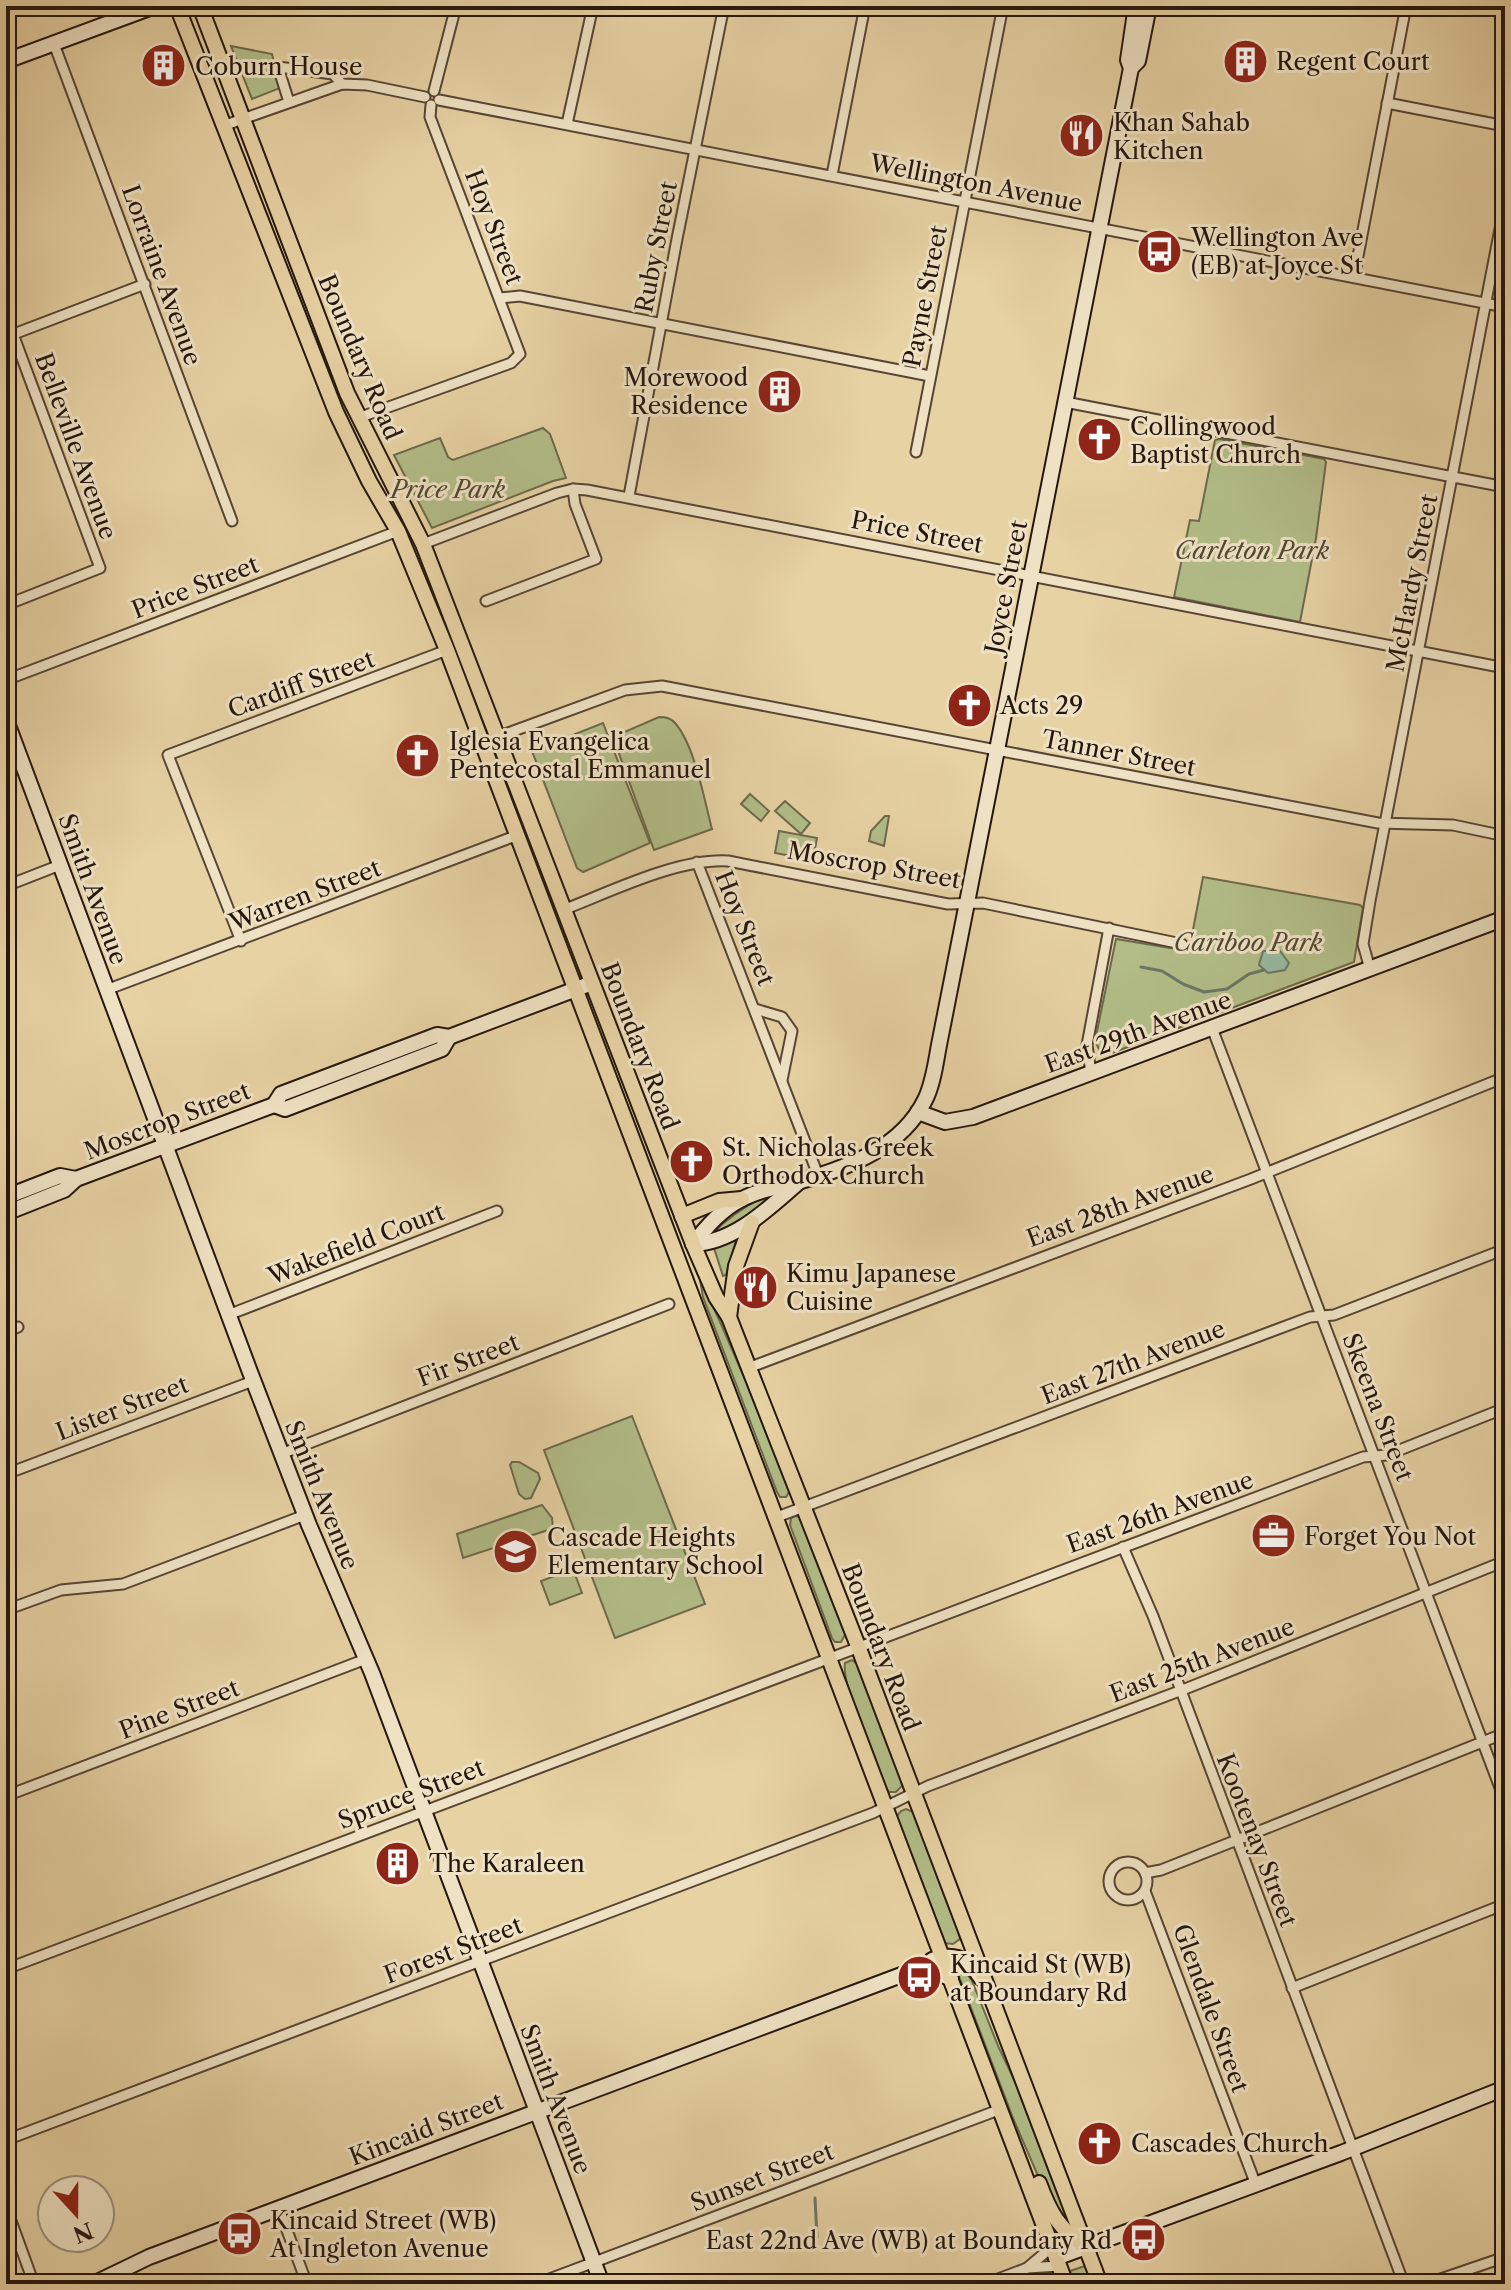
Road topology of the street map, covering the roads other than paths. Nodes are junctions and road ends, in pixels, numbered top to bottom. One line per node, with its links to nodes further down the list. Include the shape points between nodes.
1 (155, 6): 12 (street)
2 (177, 6): 21 (main road, Boundary Road)
3 (200, 6): 19 (main road, Boundary Road)
4 (456, 6): 16 (street, Hoy Street)
5 (593, 6): 20 (street)
6 (724, 6): 23 (street, Ruby Street)
7 (865, 6): 24 (street)
8 (1003, 6): 25 (street, Payne Street)
9 (1136, 6): 14 (street, Joyce Street)
10 (1149, 6): 14 (street, Joyce Street, via 1138,61)
11 (1406, 6): 18 (street)
12 (54, 44): 13 (street); 29 (street, Lorraine Avenue)
13 (6, 61)
14 (1131, 68): 27 (street, Joyce Street)
15 (342, 84): 16 (street, Wellington Avenue); 17 (street, Wellington Avenue); 17 (street, Wellington Avenue, via 333,74 278,67)
16 (432, 98): 20 (street, Wellington Avenue); 30 (street, Hoy Street, via 430,117)
17 (289, 102): 19 (street, Wellington Avenue)
18 (1387, 103): 22 (street); 28 (street)
19 (243, 119): 21 (street, Wellington Avenue); 37 (main road, Boundary Road)
20 (567, 124): 23 (street, Wellington Avenue)
21 (223, 126): 43 (main road, Boundary Road, via 336,412)
22 (1505, 126)
23 (697, 149): 24 (street, Wellington Avenue); 33 (street, Ruby Street)
24 (832, 175): 25 (street, Wellington Avenue)
25 (964, 201): 27 (street, Wellington Avenue); 35 (street, Payne Street)
26 (1505, 203): 31 (street, McHardy Street)
27 (1098, 228): 28 (street, Wellington Avenue); 36 (street, Joyce Street)
28 (1354, 277): 31 (street, Wellington Avenue)
29 (145, 284): 34 (street); 44 (street, Lorraine Avenue)
30 (500, 298): 33 (street, via 520,296); 37 (street, Hoy Street, via 519,357)
31 (1486, 303): 32 (street, Wellington Avenue); 39 (street, McHardy Street)
32 (1505, 307)
33 (662, 322): 35 (street); 42 (street, Ruby Street)
34 (10, 335): 49 (street, Belleville Avenue, via 100,568)
35 (930, 376): 38 (street, Payne Street)
36 (1065, 402): 39 (street); 47 (street, Joyce Street)
37 (358, 418): 46 (main road, Boundary Road)
38 (916, 452)
39 (1452, 478): 40 (street); 51 (street, McHardy Street)
40 (1505, 487)
41 (573, 489): 42 (street, Price Street); 46 (street, Price Street); 48 (street, via 596,559)
42 (629, 496): 47 (street, Price Street)
43 (384, 502): 45 (main road, Boundary Road); 46 (main road, via 412,539)
44 (232, 521)
45 (398, 531): 50 (main road, Boundary Road); 53 (street, Price Street)
46 (423, 544): 55 (main road, Boundary Road)
47 (1031, 575): 51 (street, Price Street); 56 (street, Joyce Street)
48 (486, 601)
49 (6, 605)
50 (447, 650): 58 (main road, Boundary Road); 67 (street, Cardiff Street, via 168,755)
51 (1419, 651): 52 (street, Price Street); 57 (street, McHardy Street)
52 (1505, 668)
53 (6, 680)
54 (6, 720): 61 (street, Smith Avenue)
55 (497, 737): 56 (street, Tanner Street, via 652,685); 64 (main road, Boundary Road)
56 (997, 750): 57 (street, Tanner Street); 63 (street, Joyce Street)
57 (1387, 824): 59 (street, Tanner Street, via 1453,825); 69 (street, McHardy Street, via 1363,944)
58 (518, 835): 67 (street, Warren Street); 71 (main road, Boundary Road)
59 (1505, 836)
60 (697, 862): 63 (street, Moscrop Street, via 728,861 948,904); 64 (street, Moscrop Street); 73 (street, Hoy Street)
61 (60, 865): 62 (street); 72 (street, Smith Avenue)
62 (6, 886)
63 (967, 903): 66 (street, Moscrop Street); 78 (street, Joyce Street, via 932,1079)
64 (563, 910): 70 (main road, Boundary Road)
65 (1505, 918): 69 (street, East 29th Avenue)
66 (1109, 928): 68 (street, Moscrop Street); 75 (street, via 1087,1045)
67 (241, 941): 72 (street, Warren Street)
68 (1182, 944)
69 (1370, 969): 74 (street, East 29th Avenue)
70 (592, 983): 71 (street, Moscrop Street); 88 (main road, Boundary Road)
71 (576, 989): 79 (street, Moscrop Street, via 449,1037 442,1049 285,1109 274,1105); 90 (main road, Boundary Road)
72 (106, 990): 79 (street, Smith Avenue)
73 (755, 1009): 77 (street, Hoy Street); 77 (street, Hoy Street, via 782,1017 792,1031)
74 (1212, 1028): 75 (street, East 29th Avenue); 80 (street, Skeena Street)
75 (1091, 1073): 78 (street, East 29th Avenue, via 962,1120 945,1122)
76 (1505, 1077): 80 (street, East 28th Avenue)
77 (782, 1080): 81 (street, Hoy Street)
78 (918, 1112): 81 (street, via 895,1140)
79 (165, 1145): 82 (street, Moscrop Street); 95 (street, Smith Avenue)
80 (1267, 1172): 96 (street, Skeena Street); 100 (street, East 28th Avenue)
81 (818, 1175): 83 (street)
82 (76, 1179): 84 (street, Moscrop Street, via 60,1176); 87 (street, Moscrop Street, via 64,1190)
83 (799, 1182): 85 (street); 89 (street)
84 (6, 1197)
85 (742, 1199): 88 (main road, via 719,1201); 91 (street, via 711,1222)
86 (497, 1211): 95 (street, Wakefield Court)
87 (6, 1213)
88 (682, 1216): 91 (main road, Boundary Road)
89 (752, 1222): 91 (street); 97 (main road, via 736,1266)
90 (669, 1237): 91 (main road); 93 (main road, Boundary Road)
91 (693, 1244): 93 (main road); 97 (main road, Boundary Road)
92 (1505, 1249): 96 (street, East 27th Avenue)
93 (685, 1273): 108 (main road, Boundary Road)
94 (669, 1304): 103 (street, Fir Street)
95 (228, 1315): 101 (street, Smith Avenue)
96 (1323, 1316): 104 (street, Skeena Street); 106 (street, East 27th Avenue)
97 (729, 1317): 100 (main road, Boundary Road)
98 (18, 1327): 99 (street)
99 (6, 1332)
100 (748, 1368): 106 (main road, Boundary Road)
101 (253, 1381): 103 (street, Smith Avenue); 105 (street, Lister Street)
102 (1505, 1408): 104 (street, East 26th Avenue)
103 (281, 1454): 107 (street, Smith Avenue)
104 (1375, 1456): 109 (street, East 26th Avenue); 111 (street, Skeena Street)
105 (6, 1474)
106 (803, 1506): 108 (street, East 27th Avenue); 113 (main road, Boundary Road)
107 (305, 1515): 112 (street, via 123,1584 61,1590); 115 (street, Smith Avenue)
108 (777, 1517): 114 (main road, Boundary Road)
109 (1123, 1547): 113 (street, East 26th Avenue); 116 (street, Kootenay Street)
110 (1505, 1561): 111 (street, East 25th Avenue)
111 (1428, 1593): 116 (street, East 25th Avenue); 118 (street, Skeena Street)
112 (6, 1610)
113 (858, 1646): 114 (street, East 26th Avenue); 119 (main road, Boundary Road)
114 (829, 1658): 122 (main road, Boundary Road); 123 (street, Spruce Street)
115 (366, 1659): 120 (street, Pine Street); 123 (street, Smith Avenue)
116 (1179, 1691): 119 (street, East 25th Avenue); 124 (street, Kootenay Street)
117 (1505, 1733): 118 (street)
118 (1482, 1742): 121 (street, Skeena Street); 124 (street)
119 (912, 1793): 122 (street, Forest Street); 133 (main road, Boundary Road)
120 (6, 1796)
121 (1505, 1801)
122 (886, 1807): 128 (main road, Boundary Road); 129 (street, Forest Street)
123 (424, 1811): 129 (street, Smith Avenue); 130 (street, Spruce Street)
124 (1236, 1841): 125 (street); 134 (street, Kootenay Street)
125 (1145, 1873): 126 (street); 126 (street, via 1123,1863 1108,1877 1115,1895 1134,1899)
126 (1145, 1891): 141 (street, Glendale Street)
127 (1505, 1904): 134 (street)
128 (943, 1956): 131 (street, Kincaid Street); 132 (main road, Boundary Road); 133 (street, via 970,1963)
129 (480, 1961): 137 (street, Smith Avenue); 138 (street, Forest Street)
130 (6, 1969)
131 (912, 1971): 132 (street, via 932,1969); 137 (street, Kincaid Street)
132 (951, 1979): 136 (main road, Boundary Road)
133 (986, 1985): 144 (main road, Boundary Road)
134 (1292, 1988): 140 (street, Kootenay Street)
135 (1505, 2088): 140 (street)
136 (1001, 2109): 139 (main road, Boundary Road); 147 (street, Sunset Street)
137 (537, 2111): 143 (street, Kincaid Street); 147 (street, Smith Avenue)
138 (6, 2140)
139 (1014, 2142): 144 (main road, via 1031,2163 1055,2221); 145 (main road, Boundary Road)
140 (1353, 2148): 141 (street); 157 (street, Kootenay Street)
141 (1256, 2185): 144 (street)
142 (6, 2207): 149 (street)
143 (279, 2209): 150 (street, Kincaid Street, via 149,2257); 151 (street)
144 (1086, 2247): 145 (street); 156 (main road, Boundary Road)
145 (1056, 2257): 148 (street); 148 (street); 155 (main road, Boundary Road)
146 (1505, 2257): 158 (street)
147 (594, 2262): 152 (street, Sunset Street); 153 (street, Smith Avenue)
148 (1027, 2268): 154 (street)
149 (34, 2284)
150 (93, 2284)
151 (307, 2284)
152 (536, 2284)
153 (602, 2284)
154 (985, 2284)
155 (1066, 2284)
156 (1100, 2284)
157 (1404, 2284)
158 (1426, 2284)

